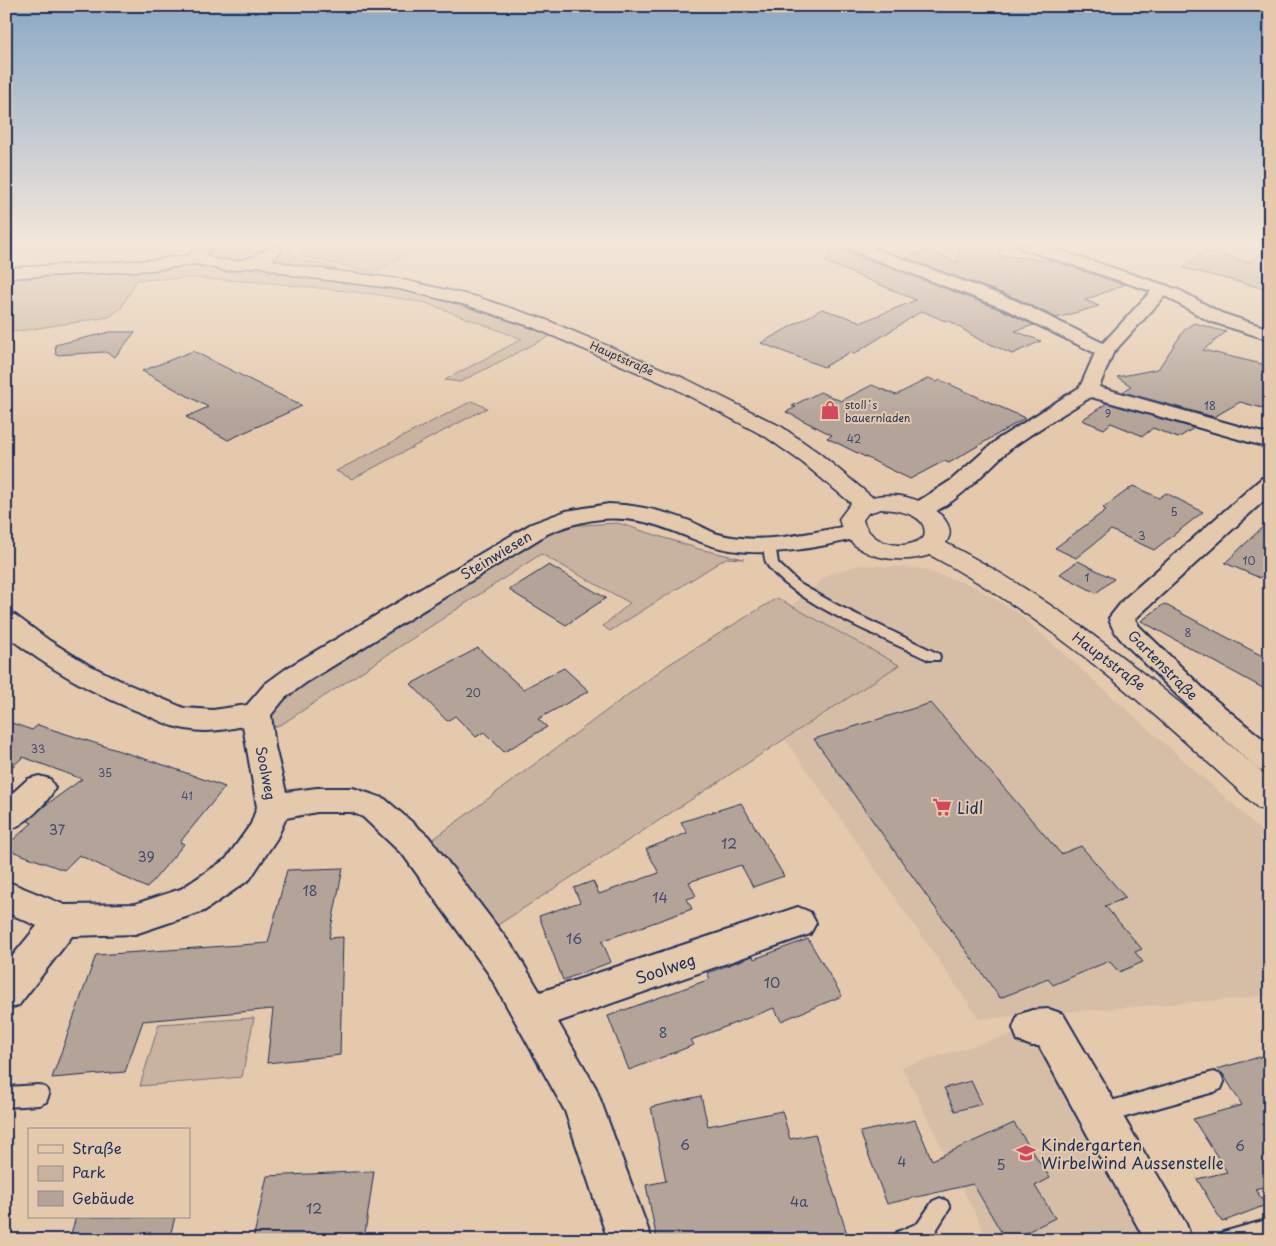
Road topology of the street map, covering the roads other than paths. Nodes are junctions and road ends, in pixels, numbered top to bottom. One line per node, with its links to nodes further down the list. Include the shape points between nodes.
1 (477, 303): 10 (main road, Hauptstraße, via 538,323 679,383 765,428 811,458)
2 (1008, 303): 6 (street)
3 (1149, 303): 6 (street)
4 (1189, 303): 5 (street, via 1215,317)
5 (1270, 335)
6 (1105, 351): 7 (street)
7 (1088, 390): 8 (street); 11 (street, via 1004,443 958,486)
8 (1270, 442)
9 (1270, 483): 18 (street, Gartenstraße, via 1122,618 1130,632 1202,704)
10 (868, 505): 11 (main road, via 894,502); 12 (main road, via 854,513 851,519)
11 (920, 510): 14 (main road, via 935,522 938,530)
12 (854, 532): 13 (street); 14 (main road, via 872,546 885,550 912,552)
13 (769, 544): 16 (lane, via 772,564 796,587); 17 (street, Steinwiesen, via 713,540 681,525 636,512 612,510 563,518 539,529 297,675)
14 (931, 545): 20 (main road, Hauptstraße, via 984,572 1088,644 1150,692)
15 (6, 620): 17 (street, via 36,645 82,674 140,702 187,719 222,720)
16 (934, 657)
17 (256, 713): 21 (street, Soolweg)
18 (1270, 762)
19 (39, 788): 22 (street)
20 (1270, 799)
21 (273, 807): 24 (street, via 266,829 238,869 192,900 135,919); 27 (street, Soolweg, via 316,800 354,800 374,808 416,846 502,962)
22 (6, 818)
23 (6, 896): 24 (street)
24 (63, 921): 26 (street)
25 (798, 923): 27 (street, Soolweg)
26 (6, 993)
27 (532, 1013): 35 (street, Soolweg, via 582,1102)
28 (1032, 1028): 32 (street, via 1049,1027)
29 (1214, 1082): 32 (lane)
30 (39, 1095): 31 (lane)
31 (6, 1096)
32 (1099, 1115): 37 (street)
33 (940, 1208): 36 (lane, via 925,1230)
34 (1270, 1230): 38 (lane)
35 (630, 1240)
36 (905, 1240)
37 (1170, 1240)
38 (1231, 1240)

